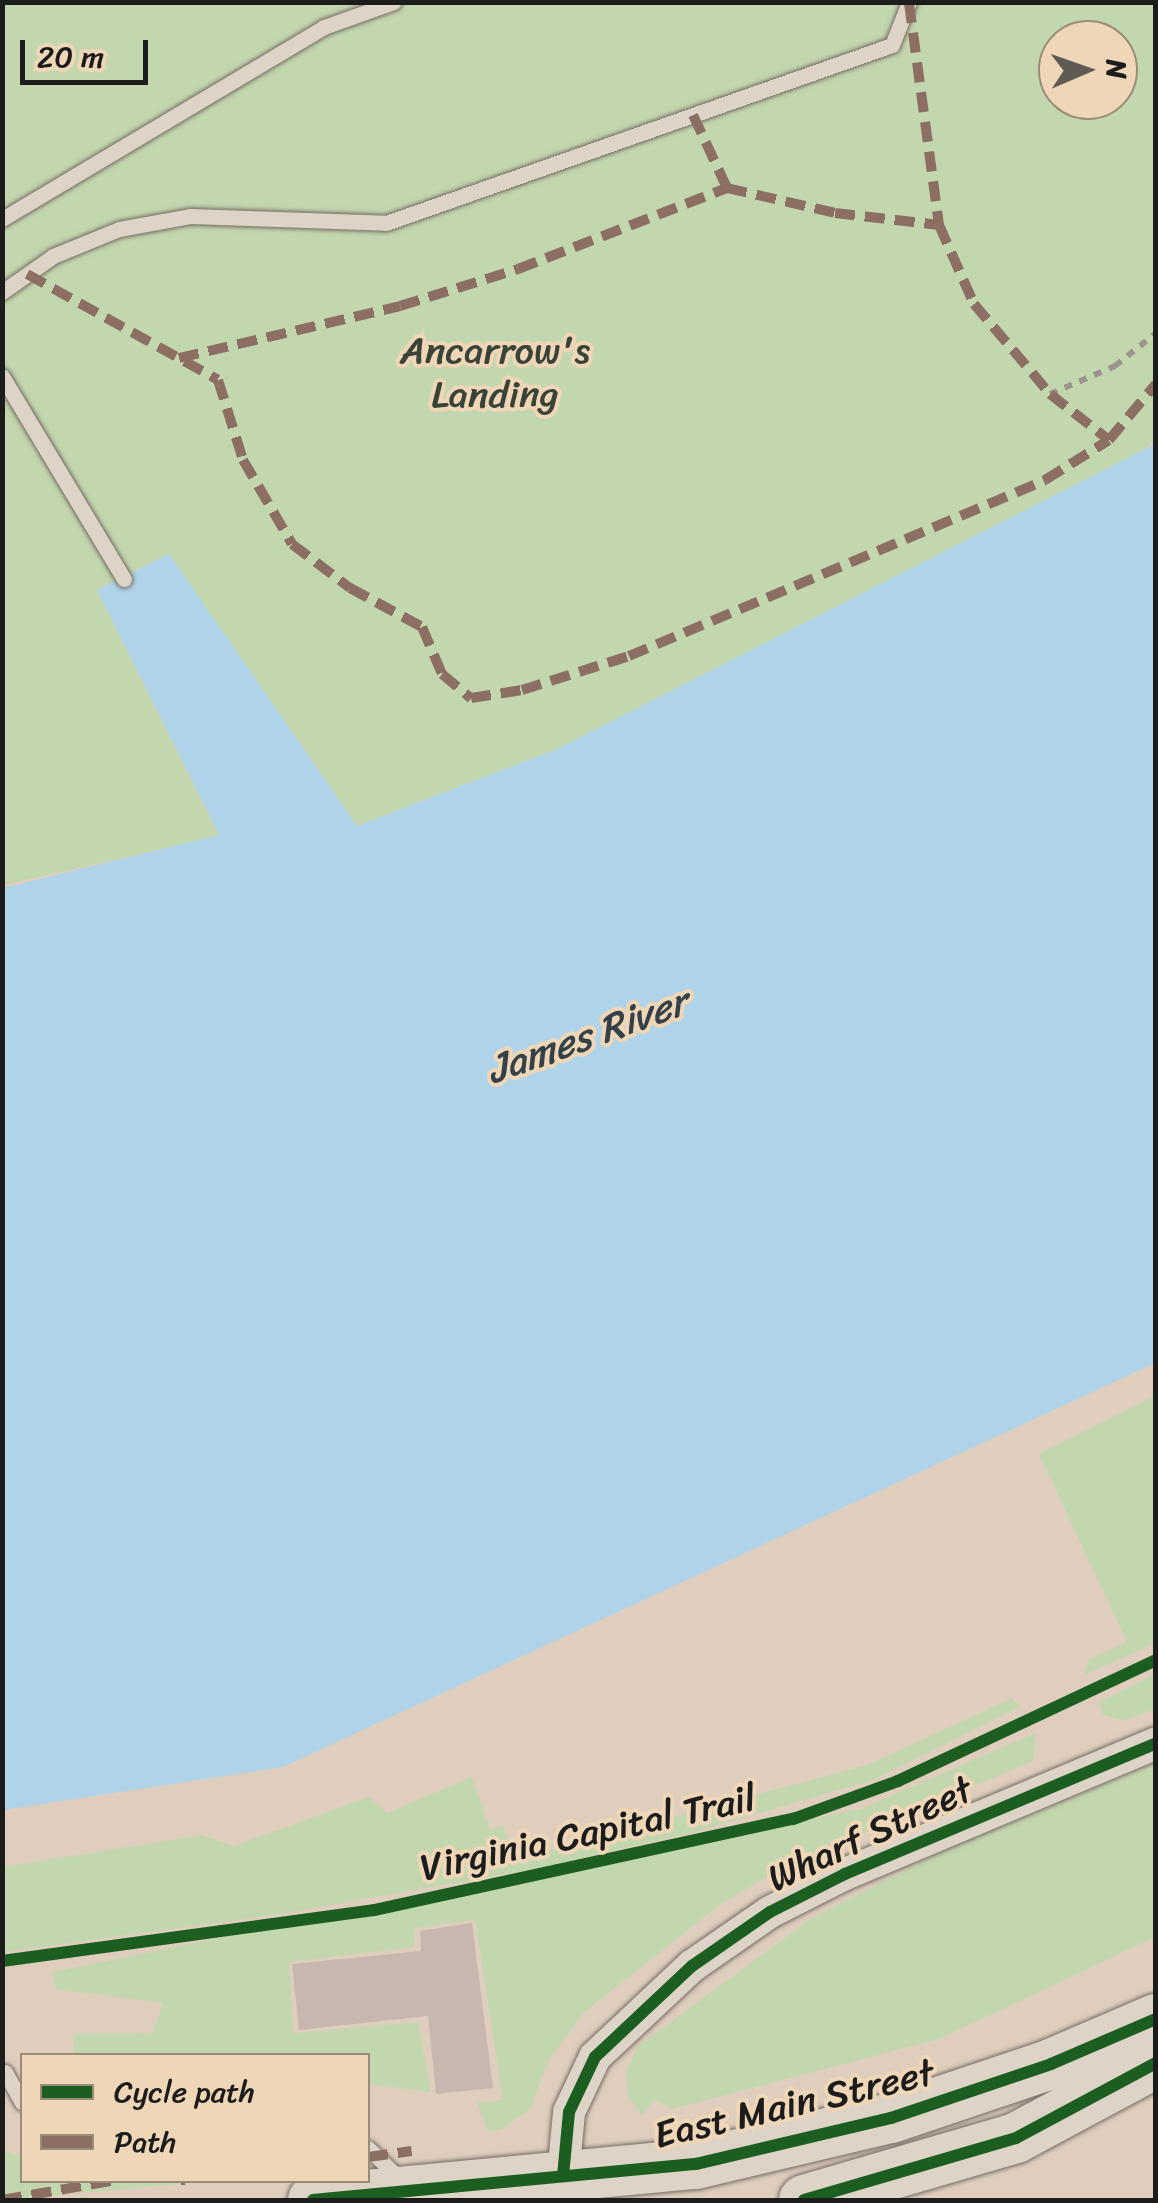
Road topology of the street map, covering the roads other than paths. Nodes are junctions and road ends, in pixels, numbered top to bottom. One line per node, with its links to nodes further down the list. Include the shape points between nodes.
1 (394, 2): 3 (lane, via 324,27)
2 (909, 2): 4 (lane, via 892,44 386,223 190,216 118,229 53,256)
3 (2, 219)
4 (2, 292)
5 (2, 376): 6 (lane)
6 (124, 578)
7 (1156, 1743): 13 (street, Wharf Street, via 845,1874 770,1912 692,1966 594,2057 569,2112)
8 (1156, 2019): 13 (main road, East Main Street, via 1051,2064 892,2118 696,2164)
9 (1156, 2063): 16 (main road, via 1016,2138)
10 (5, 2072): 11 (lane)
11 (20, 2099)
12 (370, 2150): 14 (lane)
13 (563, 2176): 14 (main road, East Main Street)
14 (410, 2190): 15 (main road, East Main Street)
15 (313, 2200)
16 (804, 2200)

